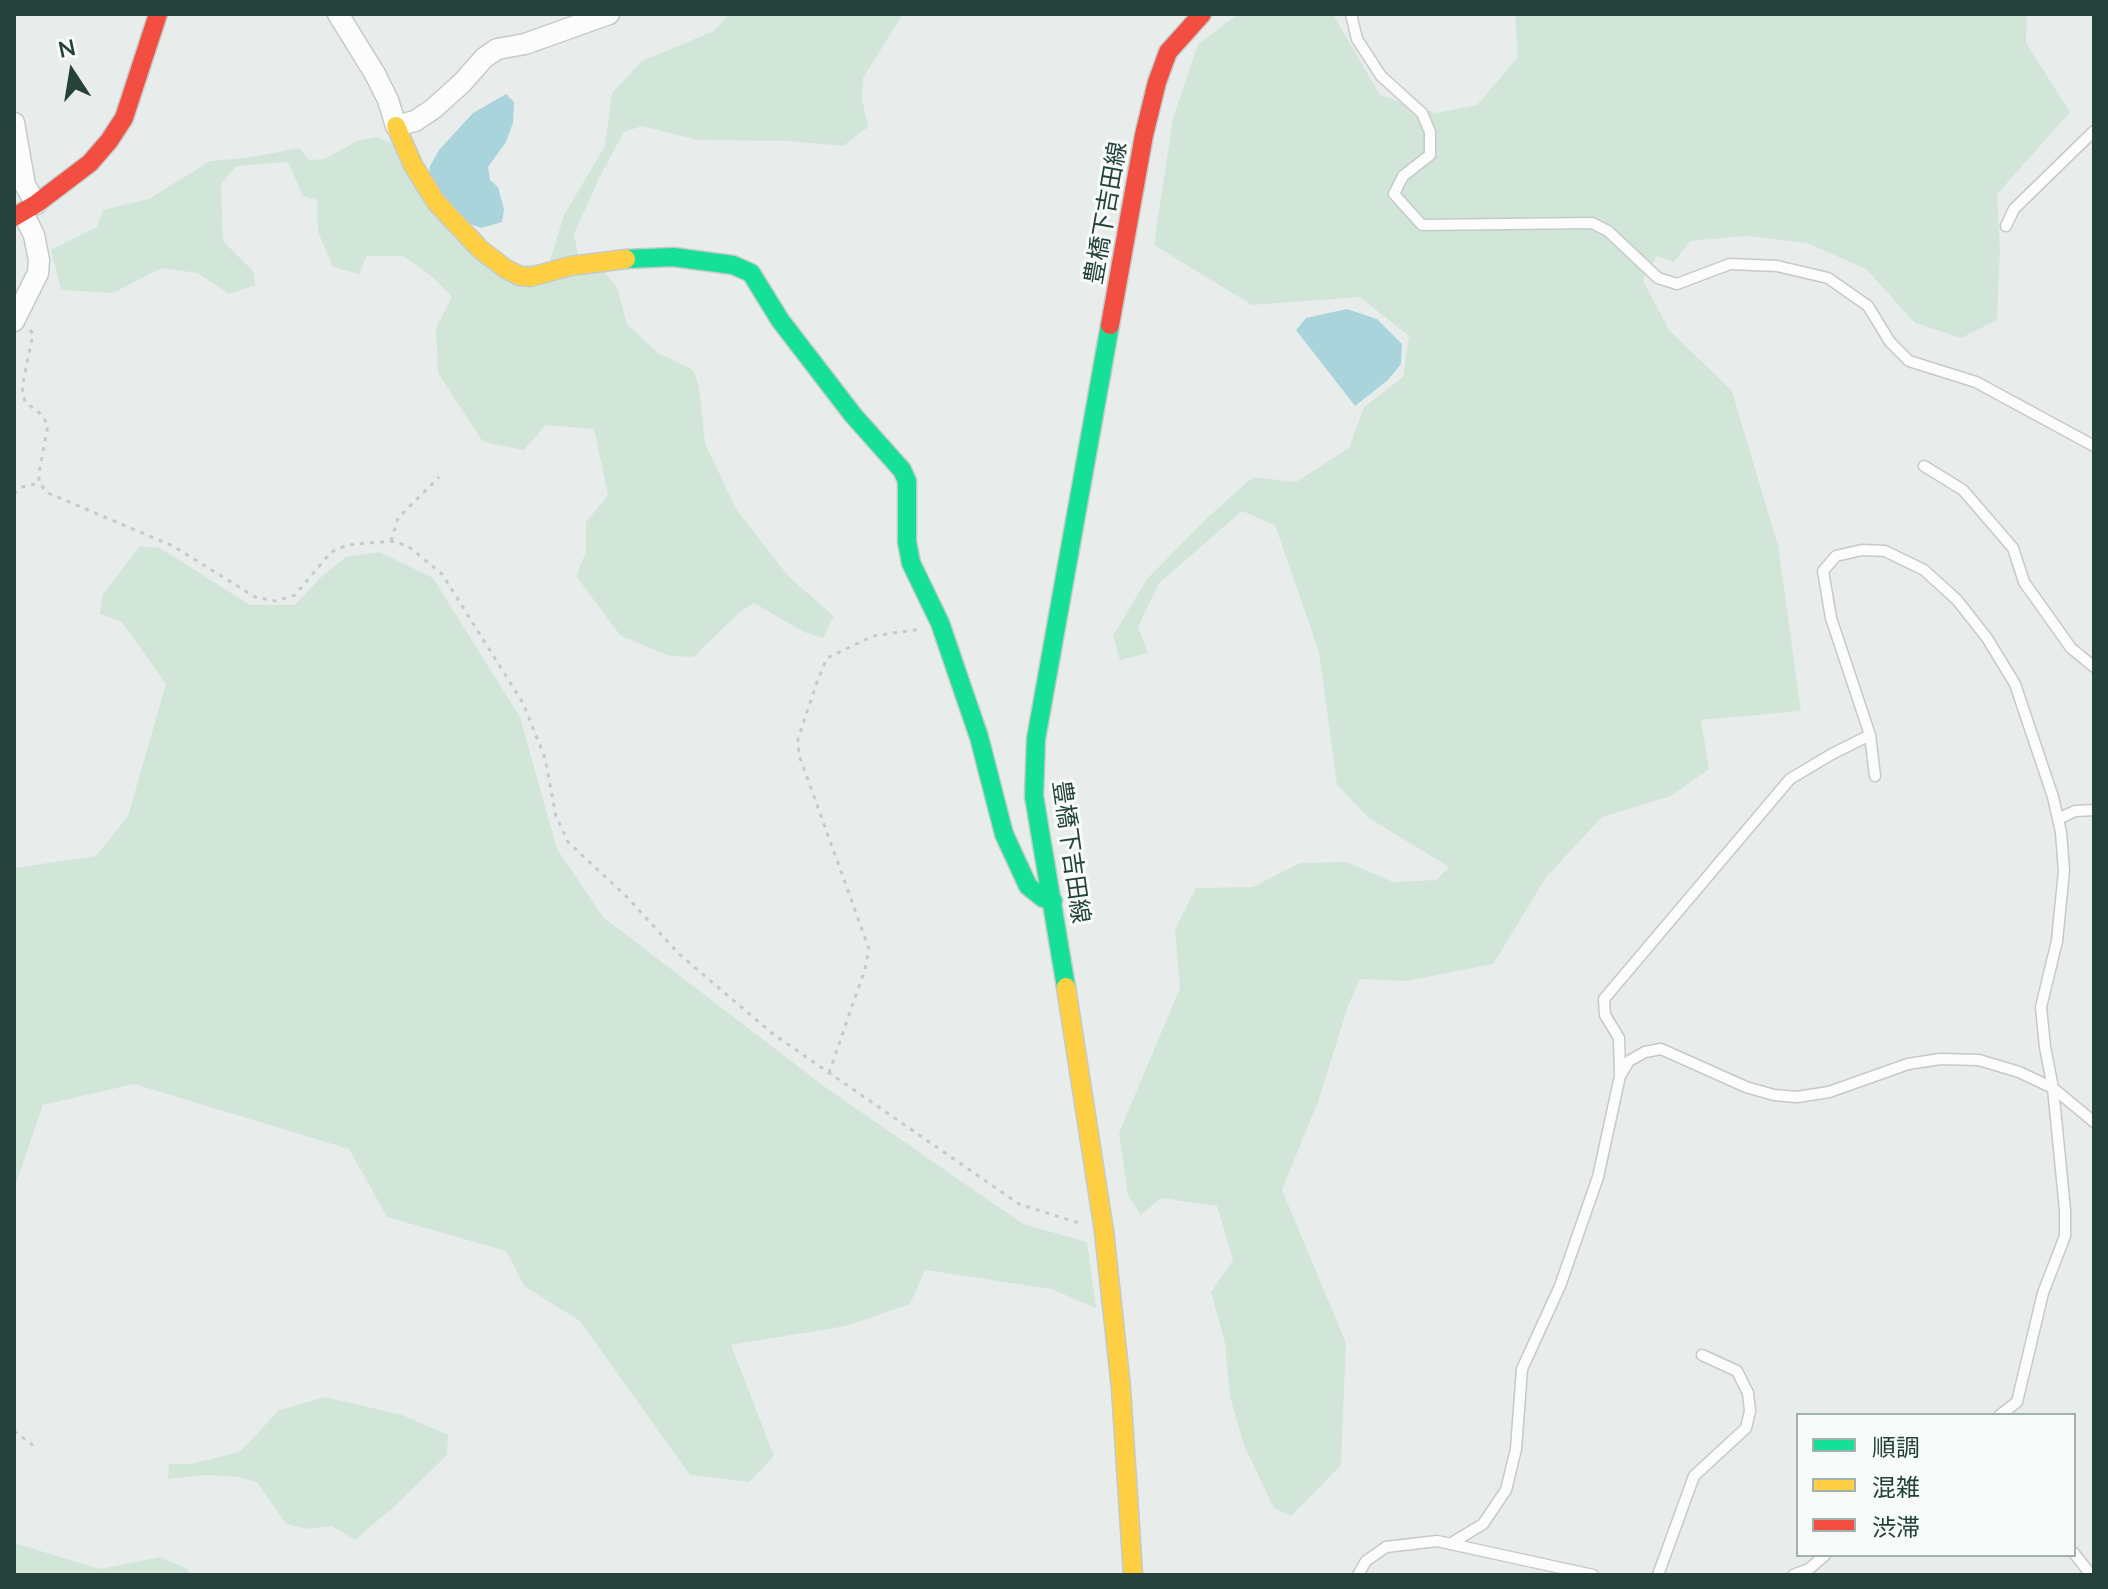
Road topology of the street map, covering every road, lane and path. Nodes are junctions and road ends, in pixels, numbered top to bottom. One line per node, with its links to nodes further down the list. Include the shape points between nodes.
1 (158, 14): 9 (main road, via 124,118 109,141 90,163)
2 (338, 14): 7 (street, via 375,74)
3 (609, 14): 7 (street, via 497,49 433,109)
4 (1202, 14): 24 (main road, 豊橋下吉田線, via 1168,52 1144,135 1036,739 1034,796)
5 (1351, 14): 12 (lane, via 1357,39 1381,76 1422,113 1430,132 1430,155 1403,176 1394,194 1422,225 1592,223 1608,231 1658,278 1677,284 1730,264 1777,266 1828,278 1868,306 1909,361 1976,382)
6 (14, 123): 9 (street)
7 (396, 126): 18 (main road, via 436,202 480,249 520,276 658,257 733,265 751,273 780,320 902,470 911,563)
8 (2094, 131): 10 (lane, via 2014,209)
9 (24, 211): 11 (street, via 39,260)
10 (2006, 226)
11 (17, 317): 15 (path, via 33,334 22,387 25,402 48,425)
12 (2094, 446)
13 (1924, 466): 19 (lane, via 1963,490 2013,548 2024,582 2071,648)
14 (439, 477): 17 (path, via 398,518)
15 (39, 483): 16 (path); 17 (path, via 48,493 173,546 255,597 276,601 295,595 331,552)
16 (14, 494)
17 (391, 541): 25 (path, via 408,546 442,574 523,703 568,842 679,954 773,1034)
18 (940, 623): 24 (main road, via 979,737 1004,834 1028,886); 25 (path, via 873,636 827,658 798,739 799,755 869,949)
19 (2094, 667)
20 (1870, 735): 21 (lane); 23 (lane, via 1831,618 1823,571 1836,556 1862,550 1885,551 1924,570 1987,638 2015,684); 26 (lane, via 1790,779 1604,999 1605,1015 1619,1038)
21 (1875, 776)
22 (2094, 810): 23 (lane)
23 (2058, 819): 27 (lane, via 2064,871 2057,941 2041,1007)
24 (1053, 901): 29 (main road, 豊橋下吉田線)
25 (829, 1073): 29 (path, via 1019,1204)
26 (1620, 1076): 27 (lane, via 1629,1061 1661,1049 1774,1095 1829,1092 1908,1064 1940,1059 1979,1060); 34 (lane, via 1598,1177 1560,1286 1522,1369 1516,1449 1506,1490 1483,1524)
27 (2053, 1088): 28 (lane); 31 (lane, via 2065,1236 2043,1293 2017,1402)
28 (2094, 1122)
29 (1104, 1231): 37 (main road, 豊橋下吉田線)
30 (1702, 1355): 40 (lane, via 1737,1371 1750,1411 1746,1428 1694,1476)
31 (2003, 1413)
32 (14, 1431): 33 (path)
33 (34, 1446)
34 (1450, 1544): 38 (lane, via 1386,1547 1366,1561); 39 (lane)
35 (2076, 1556): 42 (lane)
36 (1823, 1557): 41 (lane)
37 (1133, 1575)
38 (1358, 1575)
39 (1593, 1575)
40 (1658, 1575)
41 (1793, 1575)
42 (2091, 1575)

